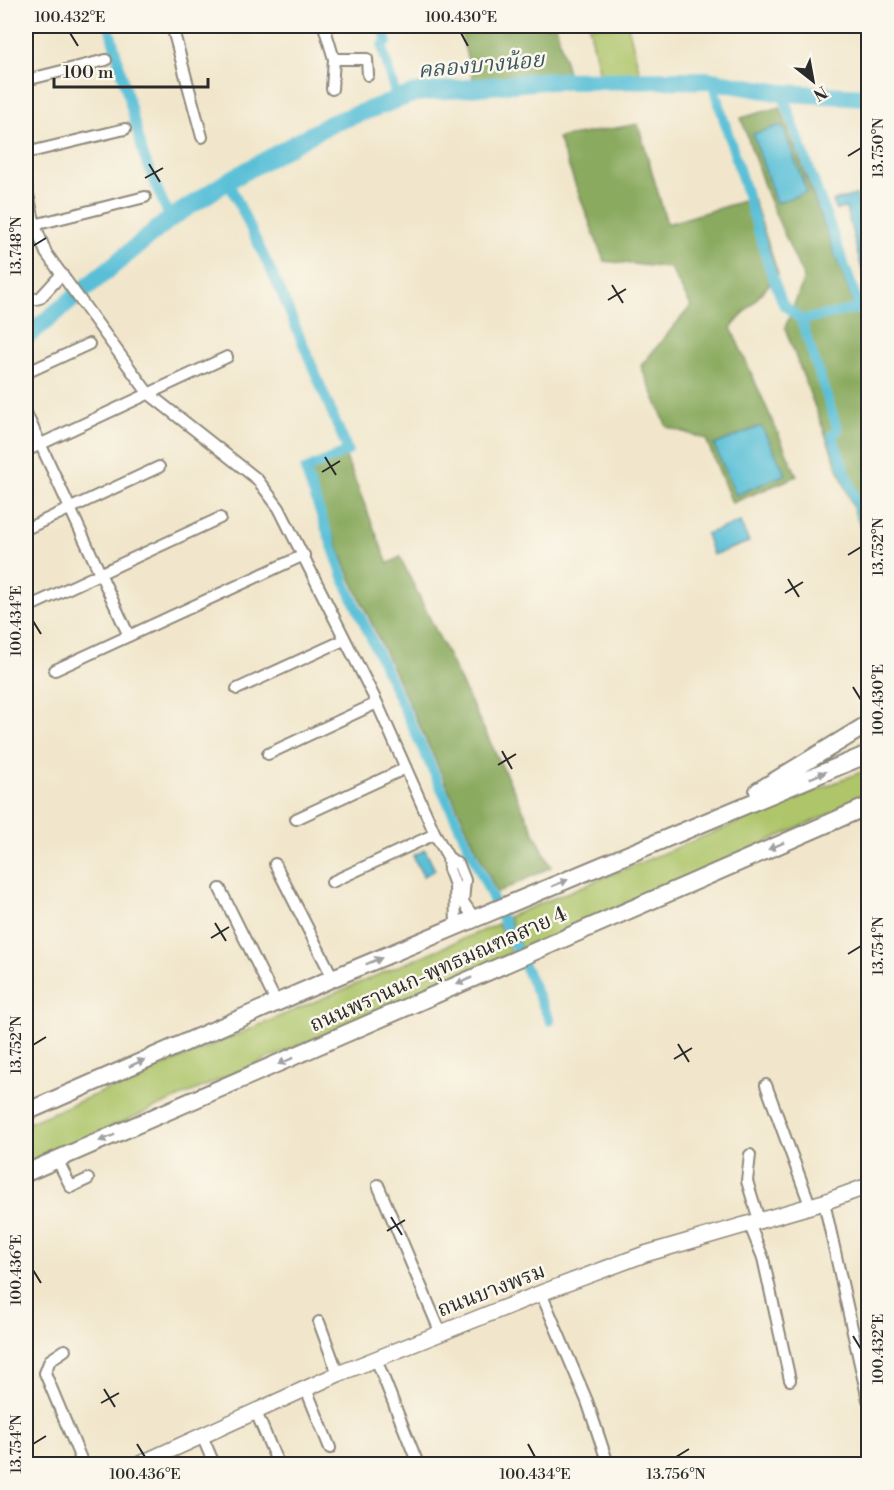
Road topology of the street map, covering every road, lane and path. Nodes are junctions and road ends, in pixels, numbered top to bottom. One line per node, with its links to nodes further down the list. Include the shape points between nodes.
1 (172, 26): 9 (street)
2 (324, 26): 3 (street)
3 (334, 59): 5 (street, via 367,59); 7 (street)
4 (106, 60): 6 (street)
5 (368, 75)
6 (26, 80)
7 (332, 89)
8 (125, 129): 10 (street)
9 (201, 137)
10 (26, 153)
11 (26, 186): 13 (street)
12 (145, 197): 13 (street)
13 (30, 226): 14 (street)
14 (62, 274): 15 (street, via 40,297); 19 (street)
15 (26, 301)
16 (89, 344): 18 (street)
17 (226, 357): 19 (street)
18 (26, 373)
19 (148, 393): 21 (street); 27 (street, via 257,479 279,508)
20 (26, 413): 21 (street)
21 (40, 444): 22 (street); 24 (street)
22 (26, 451)
23 (159, 467): 24 (street)
24 (70, 509): 26 (street); 28 (street)
25 (220, 518): 28 (street)
26 (26, 529)
27 (304, 555): 30 (street); 31 (street)
28 (100, 573): 29 (street); 30 (street)
29 (26, 608)
30 (129, 636): 32 (street)
31 (344, 640): 33 (street); 34 (street)
32 (55, 670)
33 (237, 690)
34 (377, 703): 36 (street); 38 (street)
35 (868, 724): 41 (main road)
36 (268, 754)
37 (868, 754): 41 (main road, ถนนพรานนก-พุทธมณฑลสาย 4, one-way to 37)
38 (405, 768): 40 (street); 42 (street)
39 (868, 806): 54 (main road, ถนนพรานนก-พุทธมณฑลสาย 4, one-way to 54)
40 (296, 819)
41 (711, 820): 47 (main road, ถนนพรานนก-พุทธมณฑลสาย 4, one-way to 41)
42 (435, 834): 43 (street); 45 (street)
43 (448, 857): 47 (street, via 459,864 465,880 464,902); 48 (street, via 455,885)
44 (275, 864): 49 (street)
45 (332, 882)
46 (220, 889): 50 (street)
47 (475, 919): 48 (main road, ถนนพรานนก-พุทธมณฑลสาย 4)
48 (456, 927): 49 (main road, ถนนพรานนก-พุทธมณฑลสาย 4, one-way to 48)
49 (333, 978): 50 (main road, ถนนพรานนก-พุทธมณฑลสาย 4)
50 (276, 1002): 52 (main road, ถนนพรานนก-พุทธมณฑลสาย 4, one-way to 50)
51 (766, 1085): 59 (street)
52 (26, 1112)
53 (750, 1155): 60 (street, via 747,1181)
54 (57, 1159): 55 (main road, ถนนพรานนก-พุทธมณฑลสาย 4); 56 (street, via 71,1187)
55 (26, 1173)
56 (88, 1179)
57 (378, 1185): 63 (street)
58 (868, 1186): 59 (street, ถนนบางพรม)
59 (817, 1203): 60 (street, ถนนบางพรม); 69 (street)
60 (754, 1222): 61 (street, ถนนบางพรม, via 645,1254); 67 (street)
61 (541, 1293): 63 (street, ถนนบางพรม); 78 (street, via 587,1401)
62 (319, 1322): 66 (street)
63 (440, 1331): 65 (street, ถนนบางพรม)
64 (64, 1350): 74 (street, via 50,1360 45,1373)
65 (376, 1359): 66 (street, ถนนบางพรม); 77 (street)
66 (338, 1374): 68 (street, ถนนบางพรม)
67 (790, 1380)
68 (306, 1389): 70 (street, ถนนบางพรม); 72 (street)
69 (868, 1400)
70 (256, 1412): 71 (street, ถนนบางพรม); 76 (street)
71 (202, 1436): 73 (street, ถนนบางพรม); 75 (street)
72 (330, 1448)
73 (148, 1463)
74 (83, 1464)
75 (214, 1464)
76 (278, 1464)
77 (418, 1464)
78 (608, 1464)

